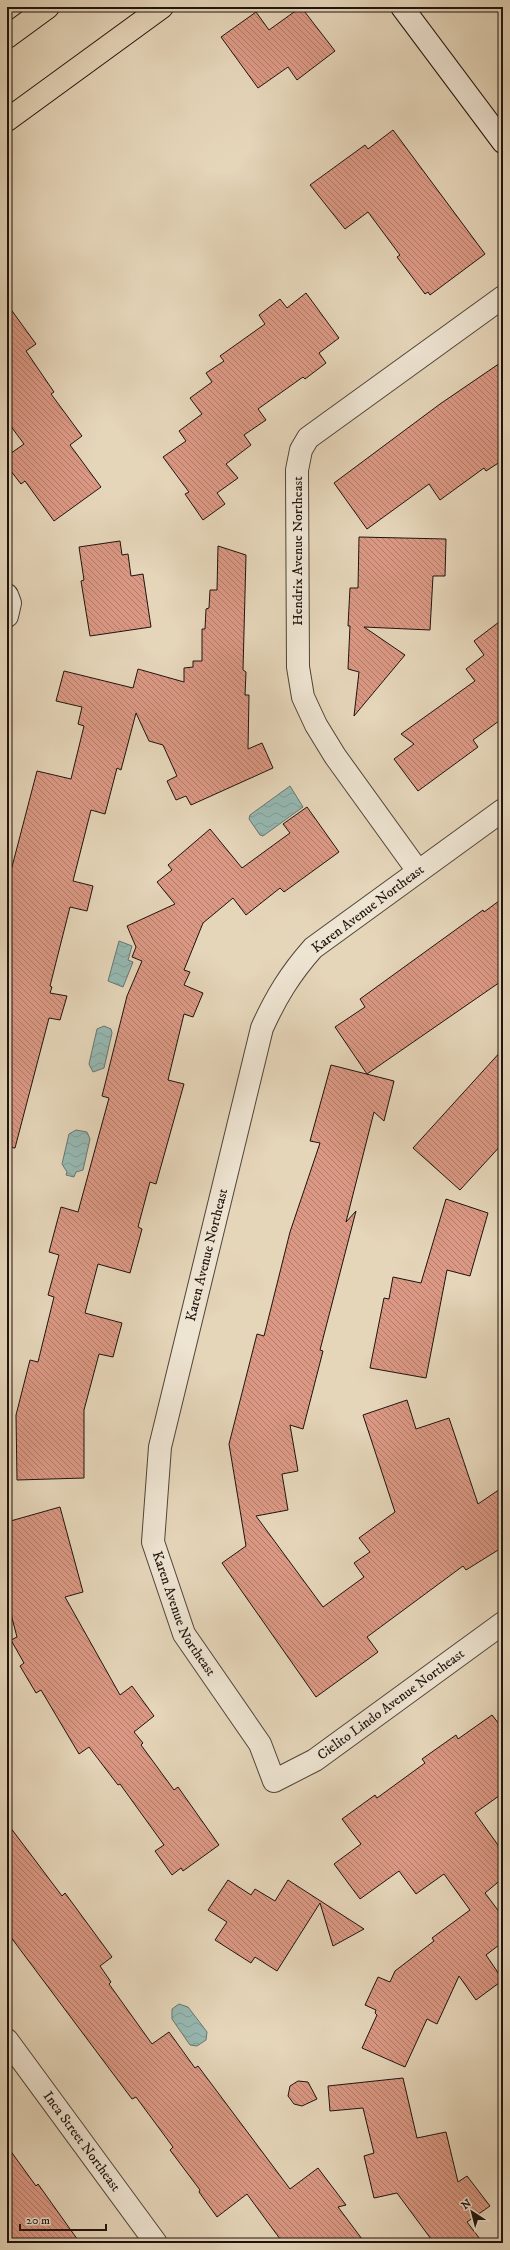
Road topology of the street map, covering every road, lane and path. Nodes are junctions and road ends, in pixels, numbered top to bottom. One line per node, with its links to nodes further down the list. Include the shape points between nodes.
1 (48, 7): 4 (main road)
2 (162, 7): 5 (main road)
3 (402, 7): 6 (street)
4 (7, 36)
5 (7, 120)
6 (503, 142)
7 (503, 297): 11 (street, Hendrix Avenue Northeast, via 308,438 301,450 298,470 298,667 303,697 316,725 336,756)
8 (7, 595): 9 (street, via 10,603)
9 (7, 616)
10 (503, 810): 11 (street, Karen Avenue Northeast)
11 (418, 870): 13 (street, Karen Avenue Northeast, via 313,948 291,973 262,1028 160,1447 153,1542 181,1627 260,1744)
12 (503, 1622): 13 (street, Cielito Lindo Avenue Northeast, via 315,1760)
13 (274, 1781)
14 (7, 2040): 15 (street, Inca Street Northeast)
15 (156, 2243)

